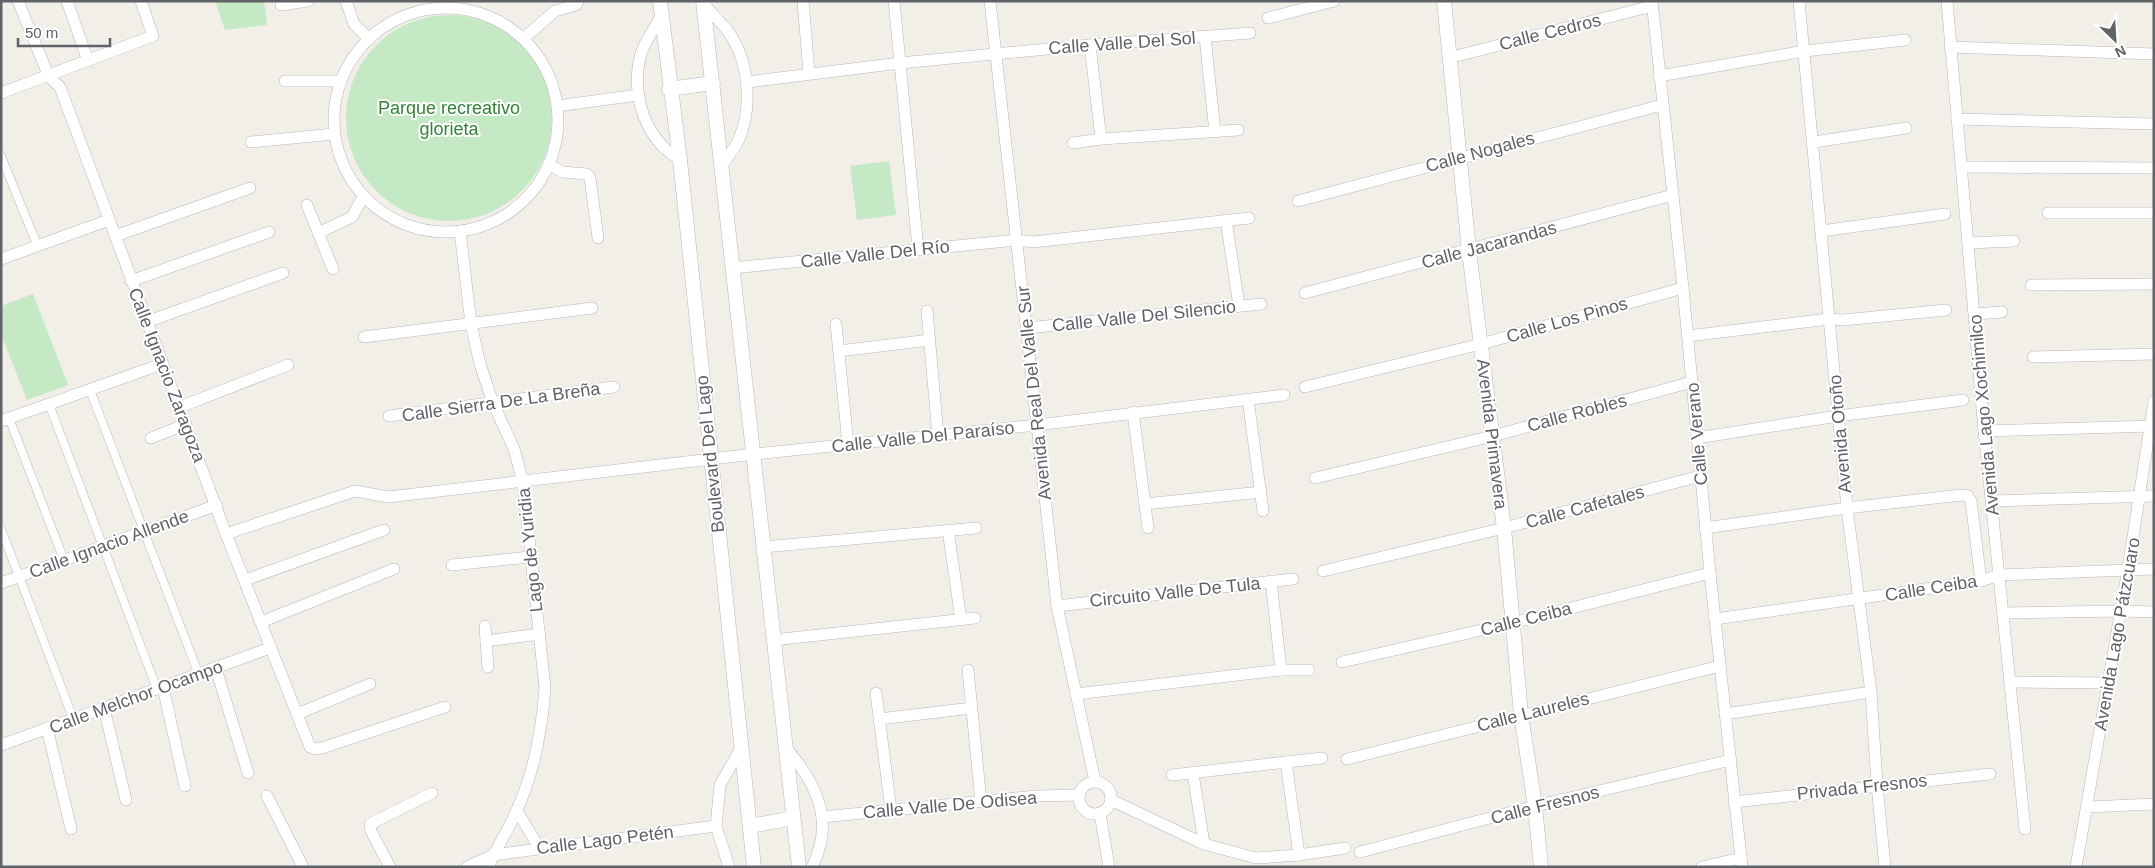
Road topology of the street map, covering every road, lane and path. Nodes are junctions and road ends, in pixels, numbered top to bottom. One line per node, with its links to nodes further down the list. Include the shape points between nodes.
1 (18, 1): 35 (street, Calle Ignacio Zaragoza)
2 (67, 1): 32 (street)
3 (141, 1): 32 (street, via 153,36)
4 (308, 1): 17 (street)
5 (346, 1): 23 (street, via 354,24)
6 (578, 1): 24 (street, via 576,5 555,11)
7 (660, 1): 19 (street, Boulevard Del Lago)
8 (802, 1): 34 (street)
9 (894, 1): 33 (street)
10 (990, 1): 29 (street, Avenida Real Del Valle Sur)
11 (1334, 1): 20 (street)
12 (1444, 1): 31 (street, Avenida Primavera)
13 (1799, 1): 28 (street, Avenida Otoño)
14 (1947, 1): 27 (street, Avenida Lago Xochimilco)
15 (703, 3): 39 (street, via 728,31 740,55); 40 (street)
16 (1652, 4): 31 (street, Calle Cedros); 36 (street, Calle Verano)
17 (281, 5)
18 (429, 6): 23 (street, via 397,20); 24 (street, via 480,14 503,24)
19 (661, 16): 41 (street, Boulevard Del Lago); 43 (street, via 644,48 638,74)
20 (1268, 18)
21 (1250, 33): 22 (street, Calle Valle Del Sol)
22 (1206, 37): 26 (street, Calle Valle Del Sol); 50 (street)
23 (369, 39): 38 (street)
24 (523, 39): 45 (street, via 539,58 551,81)
25 (1905, 40): 28 (street)
26 (1090, 45): 29 (street, Calle Valle Del Sol); 52 (street)
27 (1950, 46): 30 (street); 46 (street, Avenida Lago Xochimilco)
28 (1805, 51): 36 (street); 54 (street, Avenida Otoño)
29 (995, 54): 33 (street, Calle Valle Del Sol); 80 (street, Avenida Real Del Valle Sur)
30 (2154, 54)
31 (1449, 58): 57 (street, Avenida Primavera)
32 (88, 62): 35 (street)
33 (900, 63): 34 (street, Calle Valle Del Sol); 84 (street)
34 (809, 73): 39 (street, Calle Valle Del Sol)
35 (49, 76): 42 (street); 72 (street, Calle Ignacio Zaragoza, via 60,87)
36 (1659, 76): 44 (street, Calle Verano)
37 (285, 81): 38 (street)
38 (341, 81): 51 (street, via 334,107)
39 (747, 82): 60 (street, via 747,109 739,139)
40 (713, 83): 41 (street); 60 (street)
41 (669, 89): 58 (street, Boulevard Del Lago)
42 (2, 91)
43 (638, 95): 45 (street); 58 (street, via 659,143)
44 (1662, 105): 57 (street, Calle Nogales); 64 (street, Calle Verano)
45 (557, 106): 59 (street, via 556,135)
46 (1957, 119): 47 (street); 61 (street, Avenida Lago Xochimilco)
47 (2154, 124)
48 (1906, 128): 54 (street)
49 (1238, 130): 50 (street)
50 (1215, 132): 52 (street)
51 (334, 134): 53 (street); 65 (street, via 344,167)
52 (1101, 139): 55 (street)
53 (251, 142)
54 (1814, 142): 75 (street, Avenida Otoño)
55 (1073, 143)
56 (1, 156): 83 (street)
57 (1459, 158): 66 (street, Calle Nogales); 85 (street, Avenida Primavera)
58 (680, 160): 141 (street, Boulevard Del Lago)
59 (549, 164): 74 (street, via 538,184 504,216); 79 (street, via 562,172 587,174 590,178)
60 (722, 165): 87 (street)
61 (1962, 166): 62 (street); 82 (street, Avenida Lago Xochimilco)
62 (2154, 168)
63 (250, 188): 78 (street)
64 (1673, 195): 85 (street, Calle Jacarandas); 93 (street, Calle Verano)
65 (363, 196): 74 (street, via 383,214 407,226 434,232); 77 (street, via 352,217)
66 (1298, 201)
67 (307, 204): 77 (street)
68 (2048, 213): 69 (street)
69 (2154, 213)
70 (1945, 214): 75 (street)
71 (1249, 218): 73 (street)
72 (109, 220): 78 (street, Calle Ignacio Zaragoza); 83 (street)
73 (1226, 220): 80 (street, via 1033,242); 96 (street)
74 (460, 231): 104 (street, Lago de Yuridia)
75 (1821, 231): 102 (street, Avenida Otoño)
76 (269, 232): 90 (street)
77 (318, 233): 88 (street)
78 (115, 236): 90 (street, Calle Ignacio Zaragoza)
79 (598, 238)
80 (1017, 240): 84 (street, Calle Valle Del Río); 106 (street, Avenida Real Del Valle Sur)
81 (2014, 241): 82 (street)
82 (1969, 243): 101 (street, Avenida Lago Xochimilco)
83 (38, 246): 86 (street)
84 (918, 250): 87 (street, Calle Valle Del Río)
85 (1469, 251): 94 (street, Calle Jacarandas); 110 (street, Avenida Primavera)
86 (1, 259)
87 (732, 268): 140 (street)
88 (333, 269)
89 (283, 274): 103 (street)
90 (131, 280): 103 (street, Calle Ignacio Zaragoza)
91 (2031, 284): 92 (street)
92 (2154, 284)
93 (1683, 288): 107 (street, Calle Verano); 110 (street, Calle Los Pinos)
94 (1305, 294)
95 (1261, 304): 96 (street, Calle Valle Del Silencio)
96 (1239, 306): 106 (street, Calle Valle Del Silencio)
97 (592, 308): 104 (street)
98 (1946, 310): 102 (street)
99 (927, 311): 109 (street)
100 (2002, 312): 101 (street)
101 (1975, 314): 134 (street, Avenida Lago Xochimilco)
102 (1829, 319): 107 (street); 129 (street, Avenida Otoño)
103 (146, 322): 114 (street, Calle Ignacio Zaragoza)
104 (472, 324): 108 (street); 124 (street, Lago de Yuridia, via 480,364)
105 (836, 324): 111 (street)
106 (1027, 328): 132 (street, Avenida Real Del Valle Sur)
107 (1688, 336): 116 (street, Calle Verano)
108 (364, 337)
109 (930, 340): 111 (street); 135 (street)
110 (1480, 344): 118 (street, Calle Los Pinos); 136 (street, Avenida Primavera)
111 (839, 351): 139 (street)
112 (2154, 354): 113 (street)
113 (2033, 357)
114 (162, 364): 119 (street); 126 (street, Calle Ignacio Zaragoza)
115 (288, 365): 126 (street)
116 (1692, 382): 136 (street, Calle Robles); 138 (street, Calle Verano)
117 (614, 387): 124 (street, Calle Sierra De La Breña)
118 (1305, 387)
119 (90, 390): 125 (street); 160 (street)
120 (1284, 395): 121 (street, Calle Valle Del Paraíso)
121 (1248, 399): 127 (street, Calle Valle Del Paraíso); 145 (street)
122 (1963, 400): 129 (street)
123 (2154, 401): 133 (street, Avenida Lago Pátzcuaro)
124 (493, 403): 128 (street, Calle Sierra De La Breña); 144 (street, Lago de Yuridia, via 514,449)
125 (49, 404): 130 (street); 162 (street)
126 (180, 407): 131 (street, Calle Ignacio Zaragoza)
127 (1133, 412): 132 (street, Calle Valle Del Paraíso); 149 (street)
128 (389, 416)
129 (1838, 416): 138 (street); 151 (street, Avenida Otoño)
130 (5, 420): 165 (street)
131 (186, 424): 137 (street); 150 (street, Calle Ignacio Zaragoza)
132 (1037, 425): 135 (street, Calle Valle Del Paraíso); 180 (street, Avenida Real Del Valle Sur)
133 (2152, 426): 134 (street); 146 (street, Avenida Lago Pátzcuaro)
134 (1984, 431): 148 (street, Avenida Lago Xochimilco)
135 (938, 436): 139 (street, Calle Valle Del Paraíso)
136 (1493, 436): 143 (street, Calle Robles); 155 (street, Avenida Primavera)
137 (151, 438)
138 (1697, 438): 142 (street, Calle Verano)
139 (848, 444): 140 (street, Calle Valle Del Paraíso)
140 (754, 454): 141 (street, Calle Valle Del Paraíso); 163 (street)
141 (710, 460): 144 (street, Calle Valle Del Paraíso); 219 (street, Boulevard Del Lago)
142 (1700, 476): 155 (street, Calle Cafetales); 156 (street, Calle Verano)
143 (1315, 478)
144 (523, 482): 161 (street, Calle Valle Del Paraíso, via 388,497 355,491); 164 (street, Lago de Yuridia)
145 (1261, 492): 149 (street); 152 (street)
146 (2140, 496): 147 (street); 148 (street); 168 (street, Avenida Lago Pátzcuaro)
147 (2154, 496)
148 (1992, 500): 172 (street, Avenida Lago Xochimilco)
149 (1144, 504): 154 (street)
150 (217, 506): 160 (street, Calle Ignacio Allende); 161 (street, Calle Ignacio Zaragoza)
151 (1847, 508): 156 (street); 177 (street, via 1961,494 1968,496); 179 (street, Avenida Otoño)
152 (1263, 511)
153 (976, 528): 159 (street)
154 (1148, 528)
155 (1504, 528): 170 (street, Calle Cafetales); 188 (street, Avenida Primavera)
156 (1706, 528): 171 (street, Calle Verano)
157 (1, 529): 173 (street)
158 (384, 530): 175 (street)
159 (948, 530): 163 (street); 186 (street)
160 (143, 532): 162 (street, Calle Ignacio Allende); 201 (street)
161 (226, 534): 175 (street, Calle Ignacio Zaragoza)
162 (102, 546): 165 (street, Calle Ignacio Allende); 205 (street)
163 (763, 547): 191 (street)
164 (530, 557): 166 (street); 190 (street, Lago de Yuridia)
165 (64, 560): 173 (street, Calle Ignacio Allende)
166 (452, 565)
167 (394, 569): 187 (street)
168 (2128, 569): 169 (street, Calle Ceiba); 172 (street, Calle Ceiba); 181 (street, Avenida Lago Pátzcuaro)
169 (2154, 569)
170 (1324, 571)
171 (1710, 573): 185 (street, Calle Verano); 188 (street, Calle Ceiba)
172 (1999, 575): 177 (street, Calle Ceiba); 183 (street, Avenida Lago Xochimilco)
173 (19, 576): 178 (street, Calle Ignacio Allende); 215 (street)
174 (1293, 579): 176 (street, Circuito Valle De Tula)
175 (245, 580): 187 (street, Calle Ignacio Zaragoza)
176 (1271, 581): 180 (street, Circuito Valle De Tula); 199 (street)
177 (1981, 581): 179 (street, Calle Ceiba)
178 (1, 582)
179 (1859, 600): 185 (street, Calle Ceiba); 206 (street, Avenida Otoño)
180 (1057, 606): 208 (street, Avenida Real Del Valle Sur)
181 (2120, 611): 182 (street); 183 (street); 203 (street, Avenida Lago Pátzcuaro)
182 (2154, 612)
183 (2004, 613): 202 (street, Avenida Lago Xochimilco)
184 (975, 618): 186 (street)
185 (1715, 619): 195 (street, Calle Verano)
186 (962, 620): 191 (street)
187 (262, 622): 193 (street, Calle Ignacio Zaragoza)
188 (1512, 623): 194 (street, Calle Ceiba); 213 (street, Avenida Primavera)
189 (485, 626): 192 (street)
190 (540, 634): 192 (street); 243 (street, Lago de Yuridia, via 545,688 542,722)
191 (773, 640): 220 (street)
192 (486, 641): 196 (street)
193 (270, 648): 197 (street, Calle Melchor Ocampo); 212 (street, Calle Ignacio Zaragoza)
194 (1342, 662)
195 (1720, 666): 213 (street, Calle Laureles); 214 (street, Calle Verano)
196 (488, 667)
197 (216, 669): 201 (street, Calle Melchor Ocampo); 225 (street)
198 (968, 670): 211 (street)
199 (1281, 670): 200 (street); 208 (street)
200 (1309, 670)
201 (199, 674): 205 (street, Calle Melchor Ocampo)
202 (2012, 682): 203 (street); 249 (street, Avenida Lago Xochimilco)
203 (2108, 683): 241 (street, Avenida Lago Pátzcuaro)
204 (370, 684): 212 (street)
205 (160, 688): 210 (street, Calle Melchor Ocampo); 231 (street)
206 (1871, 692): 214 (street); 230 (street, Avenida Otoño)
207 (876, 693): 216 (street)
208 (1076, 694): 229 (street, Avenida Real Del Valle Sur)
209 (445, 707): 212 (street, Calle Ignacio Zaragoza, via 315,749 310,747)
210 (104, 708): 215 (street, Calle Melchor Ocampo); 235 (street)
211 (972, 708): 216 (street); 237 (street)
212 (297, 714)
213 (1522, 714): 222 (street, Calle Laureles); 240 (street, Avenida Primavera)
214 (1726, 714): 223 (street, Calle Verano)
215 (74, 718): 217 (street, Calle Melchor Ocampo)
216 (879, 719): 242 (street)
217 (47, 728): 218 (street, Calle Melchor Ocampo); 250 (street)
218 (1, 745)
219 (741, 748): 247 (street, via 720,785); 248 (street, Boulevard Del Lago)
220 (786, 748): 245 (street, via 817,794); 246 (street)
221 (1322, 758): 224 (street)
222 (1347, 759)
223 (1731, 760): 238 (street, Calle Verano); 240 (street, Calle Fresnos)
224 (1286, 762): 226 (street); 256 (street)
225 (248, 773)
226 (1193, 773): 228 (street); 251 (street)
227 (1990, 774): 230 (street, Privada Fresnos)
228 (1172, 775)
229 (1095, 781): 233 (street, via 1088,783); 236 (street, via 1107,787)
230 (1876, 785): 238 (street, Privada Fresnos); 269 (street, Avenida Otoño)
231 (184, 786)
232 (432, 792): 259 (street, via 370,824)
233 (1079, 794): 237 (street, Calle Valle De Odisea); 244 (street, via 1079,803 1084,810)
234 (267, 796): 258 (street)
235 (126, 800)
236 (1111, 800): 244 (street); 251 (street)
237 (981, 802): 242 (street, Calle Valle De Odisea)
238 (1734, 802): 257 (street, Calle Verano)
239 (2154, 804): 241 (street)
240 (1535, 806): 254 (street, Calle Fresnos); 267 (street, Avenida Primavera)
241 (2088, 807): 270 (street, Avenida Lago Pátzcuaro)
242 (891, 810): 245 (street, Calle Valle De Odisea)
243 (517, 811): 253 (street); 255 (street, Lago de Yuridia)
244 (1100, 813): 266 (street)
245 (822, 817): 265 (street, via 820,843)
246 (793, 818): 248 (street); 264 (street)
247 (716, 826): 253 (street, Calle Lago Petén); 262 (street)
248 (750, 826): 263 (street, Boulevard Del Lago)
249 (2025, 828)
250 (71, 829)
251 (1204, 844): 256 (street, via 1256,858)
252 (1345, 848): 256 (street)
253 (540, 849): 255 (street, Calle Lago Petén)
254 (1360, 852)
255 (493, 855): 260 (street, Calle Lago Petén); 261 (street, Lago de Yuridia)
256 (1299, 855)
257 (1742, 862): 268 (street)
258 (303, 867)
259 (390, 867)
260 (467, 867)
261 (488, 867)
262 (729, 867)
263 (754, 867)
264 (799, 867)
265 (812, 867)
266 (1110, 867)
267 (1541, 867)
268 (1702, 867)
269 (1885, 867)
270 (2076, 867)

